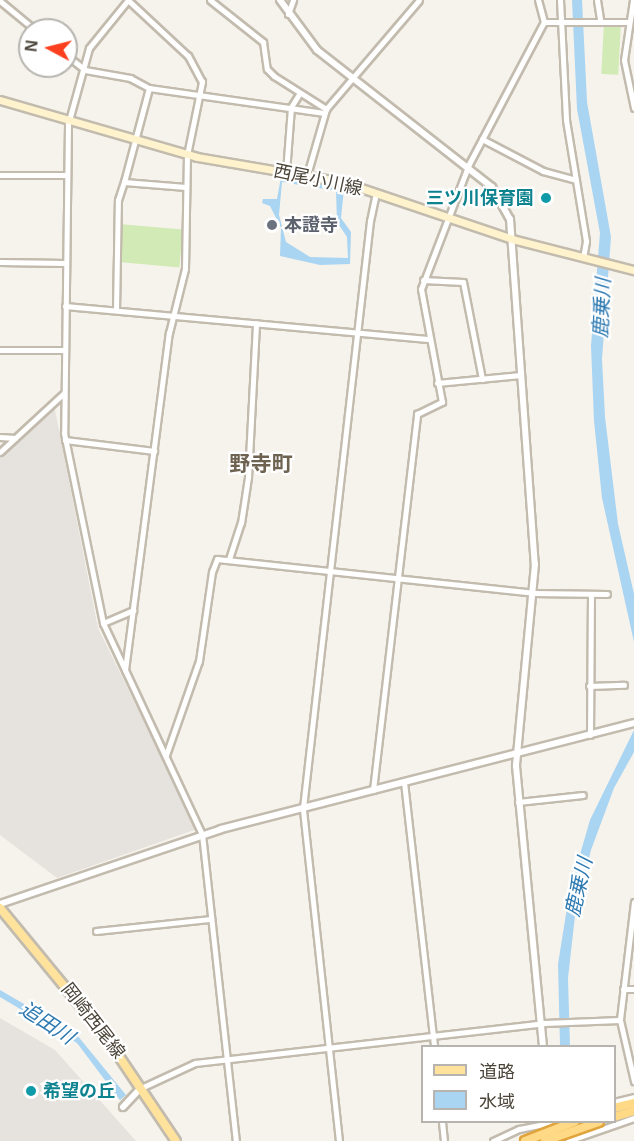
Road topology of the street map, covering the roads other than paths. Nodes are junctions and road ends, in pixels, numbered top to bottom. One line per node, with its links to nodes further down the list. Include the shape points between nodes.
1 (128, 0): 18 (street, via 91,44); 24 (street, via 188,56 202,82)
2 (210, 0): 23 (street, via 263,42 267,69)
3 (280, 0): 11 (street)
4 (293, 0): 11 (street)
5 (419, 0): 19 (street)
6 (538, 0): 15 (street)
7 (560, 0): 14 (street)
8 (597, 0): 13 (street)
9 (633, 0): 16 (street)
10 (0, 2): 12 (street)
11 (288, 16): 19 (street, via 317,50)
12 (20, 18)
13 (597, 20): 14 (street); 16 (street)
14 (562, 21): 15 (street); 38 (street, via 566,120)
15 (544, 22): 31 (street)
16 (628, 22): 20 (street)
17 (78, 65): 18 (street)
18 (83, 69): 22 (street, via 130,78); 29 (street)
19 (352, 78): 28 (street); 33 (street)
20 (625, 79): 21 (street); 27 (street)
21 (634, 84)
22 (149, 88): 24 (street); 30 (street)
23 (299, 94): 26 (street); 28 (street)
24 (201, 95): 26 (street); 32 (street)
25 (0, 100): 29 (main road, 西尾小川線)
26 (291, 107): 28 (street); 34 (street)
27 (634, 108)
28 (325, 111): 37 (street)
29 (68, 120): 30 (main road, 西尾小川線); 36 (street)
30 (135, 140): 32 (main road, 西尾小川線); 39 (street)
31 (482, 140): 33 (street); 38 (street, via 543,171)
32 (187, 155): 34 (main road, 西尾小川線); 40 (street)
33 (467, 169): 42 (street); 43 (street, via 502,200 510,219)
34 (286, 172): 37 (main road, 西尾小川線)
35 (0, 175): 36 (street)
36 (66, 175): 46 (street)
37 (307, 176): 41 (main road, 西尾小川線)
38 (576, 180): 44 (street)
39 (124, 182): 40 (street); 50 (street, via 118,200)
40 (186, 188): 51 (street, via 185,269)
41 (376, 193): 42 (main road, 西尾小川線); 53 (street)
42 (448, 218): 43 (main road, 西尾小川線); 48 (street)
43 (512, 240): 44 (main road, 西尾小川線); 57 (street)
44 (585, 258): 47 (main road, 西尾小川線)
45 (0, 262): 46 (street)
46 (65, 263): 49 (street)
47 (634, 270)
48 (423, 280): 54 (street); 58 (street, via 463,282)
49 (65, 306): 50 (street); 56 (street)
50 (116, 310): 51 (street)
51 (172, 314): 52 (street); 64 (street)
52 (256, 323): 53 (street); 66 (street, via 248,477 241,523)
53 (359, 333): 54 (street); 67 (street)
54 (427, 339): 59 (street)
55 (0, 350): 56 (street)
56 (64, 350): 60 (street)
57 (521, 375): 58 (street); 69 (street, via 534,548)
58 (482, 379): 59 (street)
59 (437, 383): 68 (street, via 441,404 417,414)
60 (64, 393): 62 (street); 63 (street)
61 (0, 437): 62 (street)
62 (15, 438): 65 (street)
63 (65, 440): 64 (street); 73 (street)
64 (154, 451): 72 (street)
65 (0, 452)
66 (229, 559): 67 (street); 80 (street, via 214,562 200,661)
67 (332, 571): 68 (street); 85 (street)
68 (398, 578): 69 (street); 82 (street)
69 (533, 593): 70 (street); 79 (street)
70 (591, 594): 71 (street); 76 (street)
71 (607, 594)
72 (133, 610): 73 (street); 74 (street)
73 (103, 622): 74 (street)
74 (125, 671): 80 (street)
75 (624, 685): 76 (street)
76 (589, 686): 78 (street)
77 (634, 723): 78 (street)
78 (590, 735): 79 (street)
79 (515, 753): 81 (street); 84 (street)
80 (166, 755): 86 (street)
81 (404, 782): 82 (street); 95 (street)
82 (373, 790): 85 (street)
83 (583, 795): 84 (street)
84 (518, 802): 94 (street)
85 (303, 808): 86 (street); 98 (street)
86 (202, 834): 88 (street); 89 (street)
87 (634, 902): 91 (street)
88 (0, 906): 101 (main road, 岡崎西尾線, via 91,1017)
89 (211, 918): 90 (street); 99 (street)
90 (96, 931)
91 (623, 989): 92 (street); 93 (street)
92 (634, 989)
93 (620, 1020): 94 (street); 100 (street)
94 (543, 1023): 95 (street); 97 (street)
95 (433, 1036): 96 (street); 98 (street)
96 (434, 1045)
97 (543, 1045)
98 (329, 1047): 99 (street); 118 (street)
99 (227, 1059): 101 (street, via 195,1063); 117 (street)
100 (634, 1081)
101 (141, 1088): 105 (street); 116 (main road, 岡崎西尾線)
102 (634, 1097): 103 (street)
103 (616, 1102)
104 (634, 1103): 106 (highway)
105 (123, 1107)
106 (616, 1108)
107 (634, 1111): 108 (highway)
108 (616, 1117)
109 (634, 1118): 110 (street)
110 (616, 1122)
111 (442, 1123): 119 (street)
112 (548, 1123): 120 (street)
113 (552, 1123): 123 (street)
114 (571, 1123): 121 (highway, bridge)
115 (598, 1126): 122 (highway, bridge); 124 (street)
116 (176, 1141)
117 (236, 1141)
118 (339, 1141)
119 (444, 1141)
120 (493, 1141)
121 (525, 1141)
122 (545, 1141)
123 (553, 1141)
124 (568, 1141)

